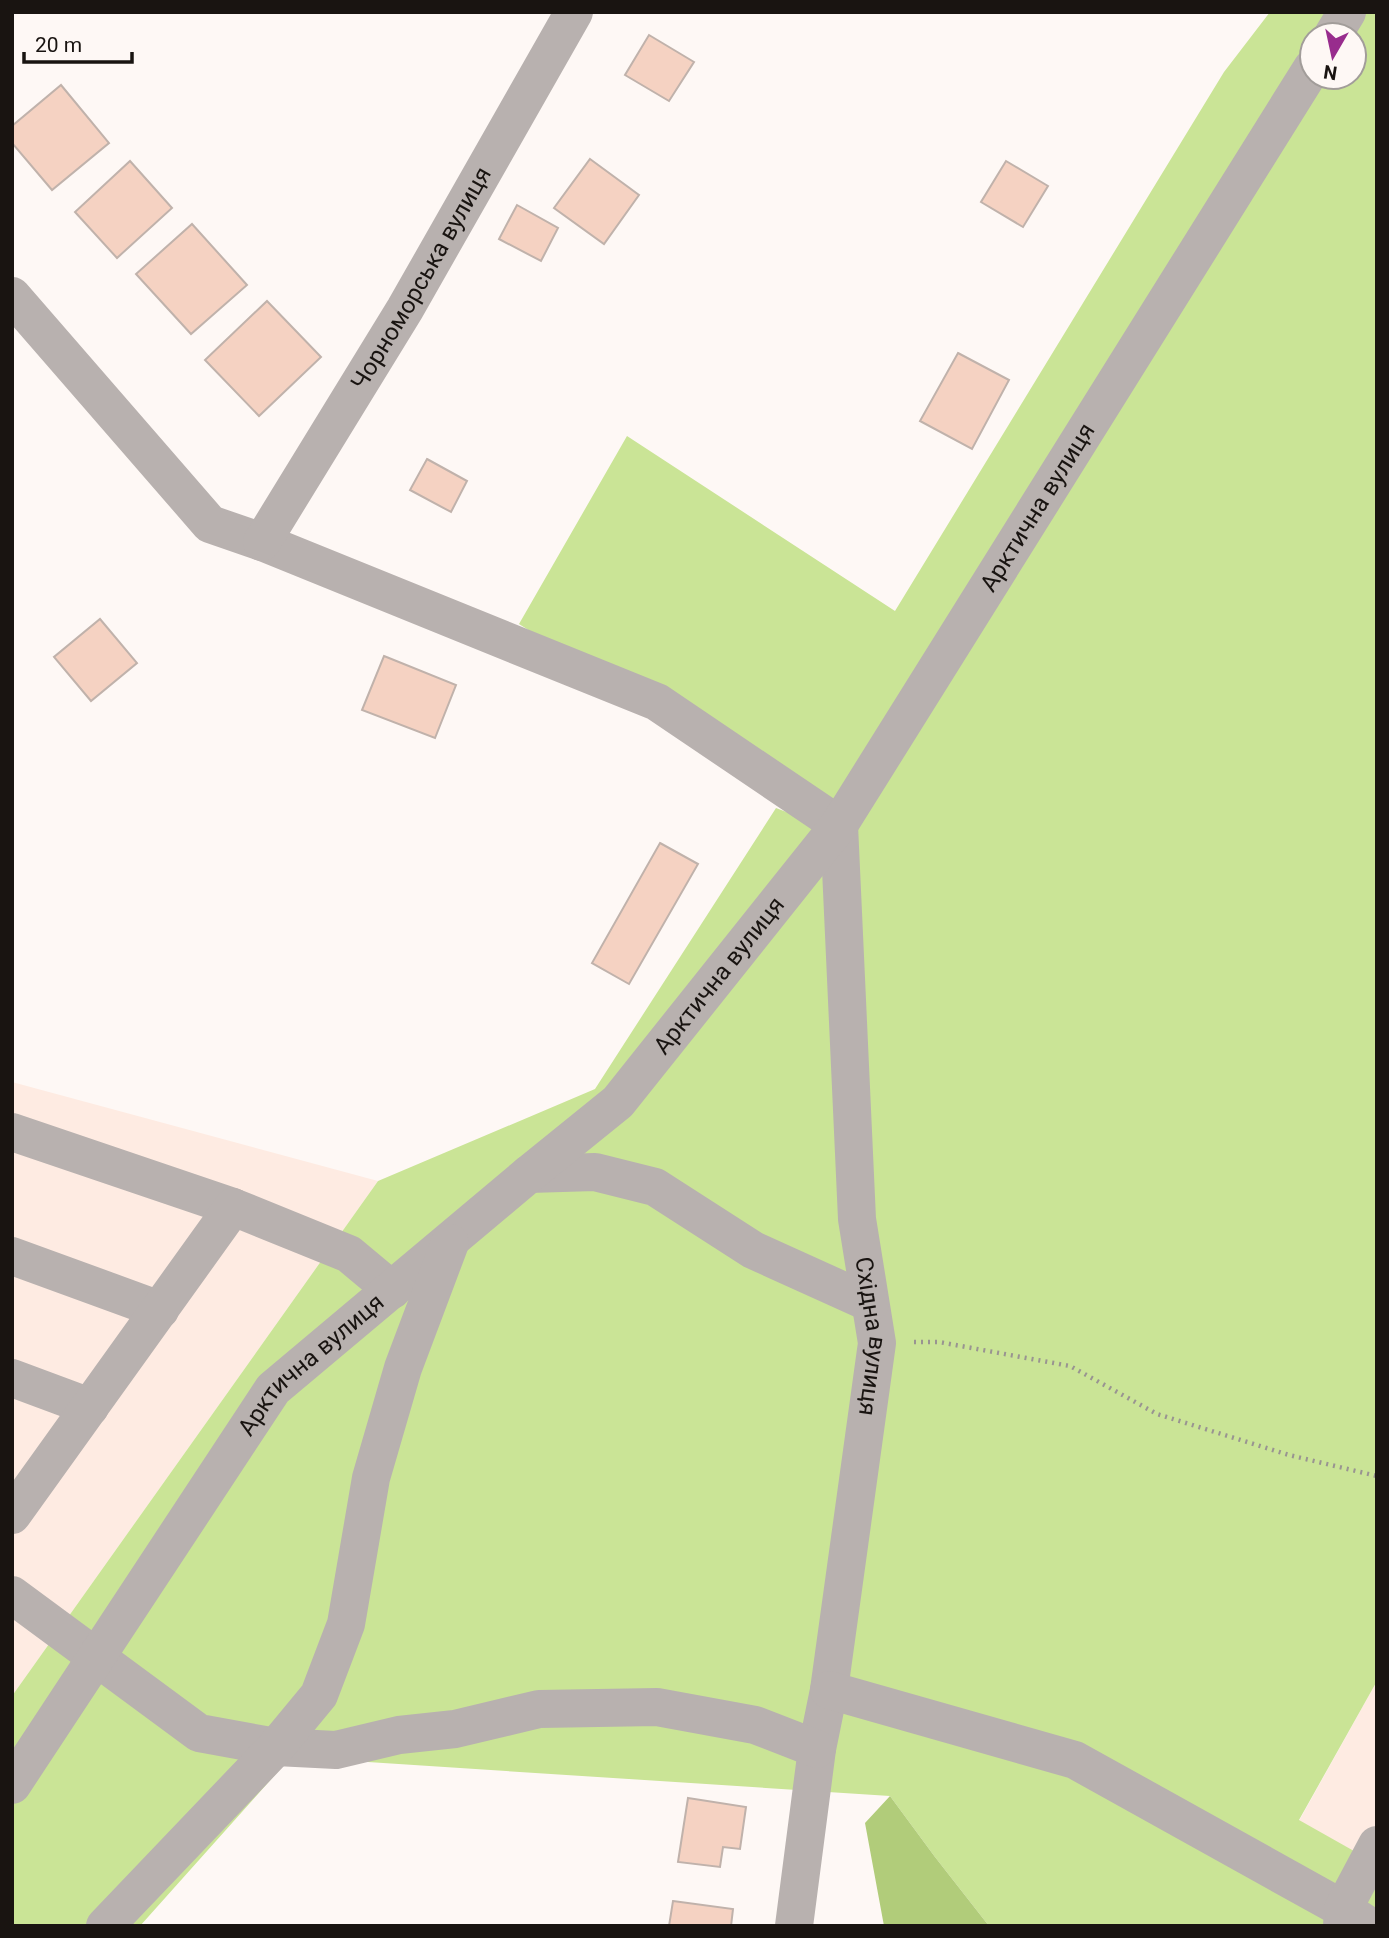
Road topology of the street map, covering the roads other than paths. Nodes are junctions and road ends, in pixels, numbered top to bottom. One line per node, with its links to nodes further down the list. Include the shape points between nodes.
1 (573, 12): 4 (lane, Чорноморська вулиця, via 405,309)
2 (1298, 90): 5 (lane, Арктична вулиця)
3 (18, 309): 4 (lane, via 209,524)
4 (262, 542): 5 (lane, via 657,702)
5 (839, 825): 7 (lane, Арктична вулиця, via 618,1102); 12 (lane, Східна вулиця, via 857,1219)
6 (12, 1132): 8 (lane)
7 (529, 1174): 9 (lane, Арктична вулиця); 12 (lane, via 595,1172 654,1187 753,1250)
8 (233, 1206): 11 (lane, via 349,1254); 13 (lane)
9 (450, 1241): 11 (lane, Арктична вулиця); 20 (lane, via 403,1368 371,1478 346,1624 319,1695)
10 (12, 1256): 13 (lane)
11 (392, 1290): 18 (lane, Арктична вулиця, via 273,1389)
12 (870, 1303): 19 (lane, Східна вулиця, via 877,1343)
13 (160, 1310): 15 (lane)
14 (12, 1378): 15 (lane)
15 (90, 1406): 16 (lane)
16 (17, 1502)
17 (12, 1595): 18 (lane)
18 (96, 1658): 20 (lane, via 199,1733); 22 (lane, Арктична вулиця)
19 (829, 1690): 21 (lane, Східна вулиця); 24 (lane, via 1075,1760)
20 (276, 1747): 21 (lane, via 336,1750 539,1709 657,1707 755,1725); 25 (lane)
21 (817, 1749): 26 (lane, Східна вулиця)
22 (12, 1785)
23 (1377, 1845): 24 (lane)
24 (1351, 1920)
25 (105, 1926)
26 (794, 1926)

